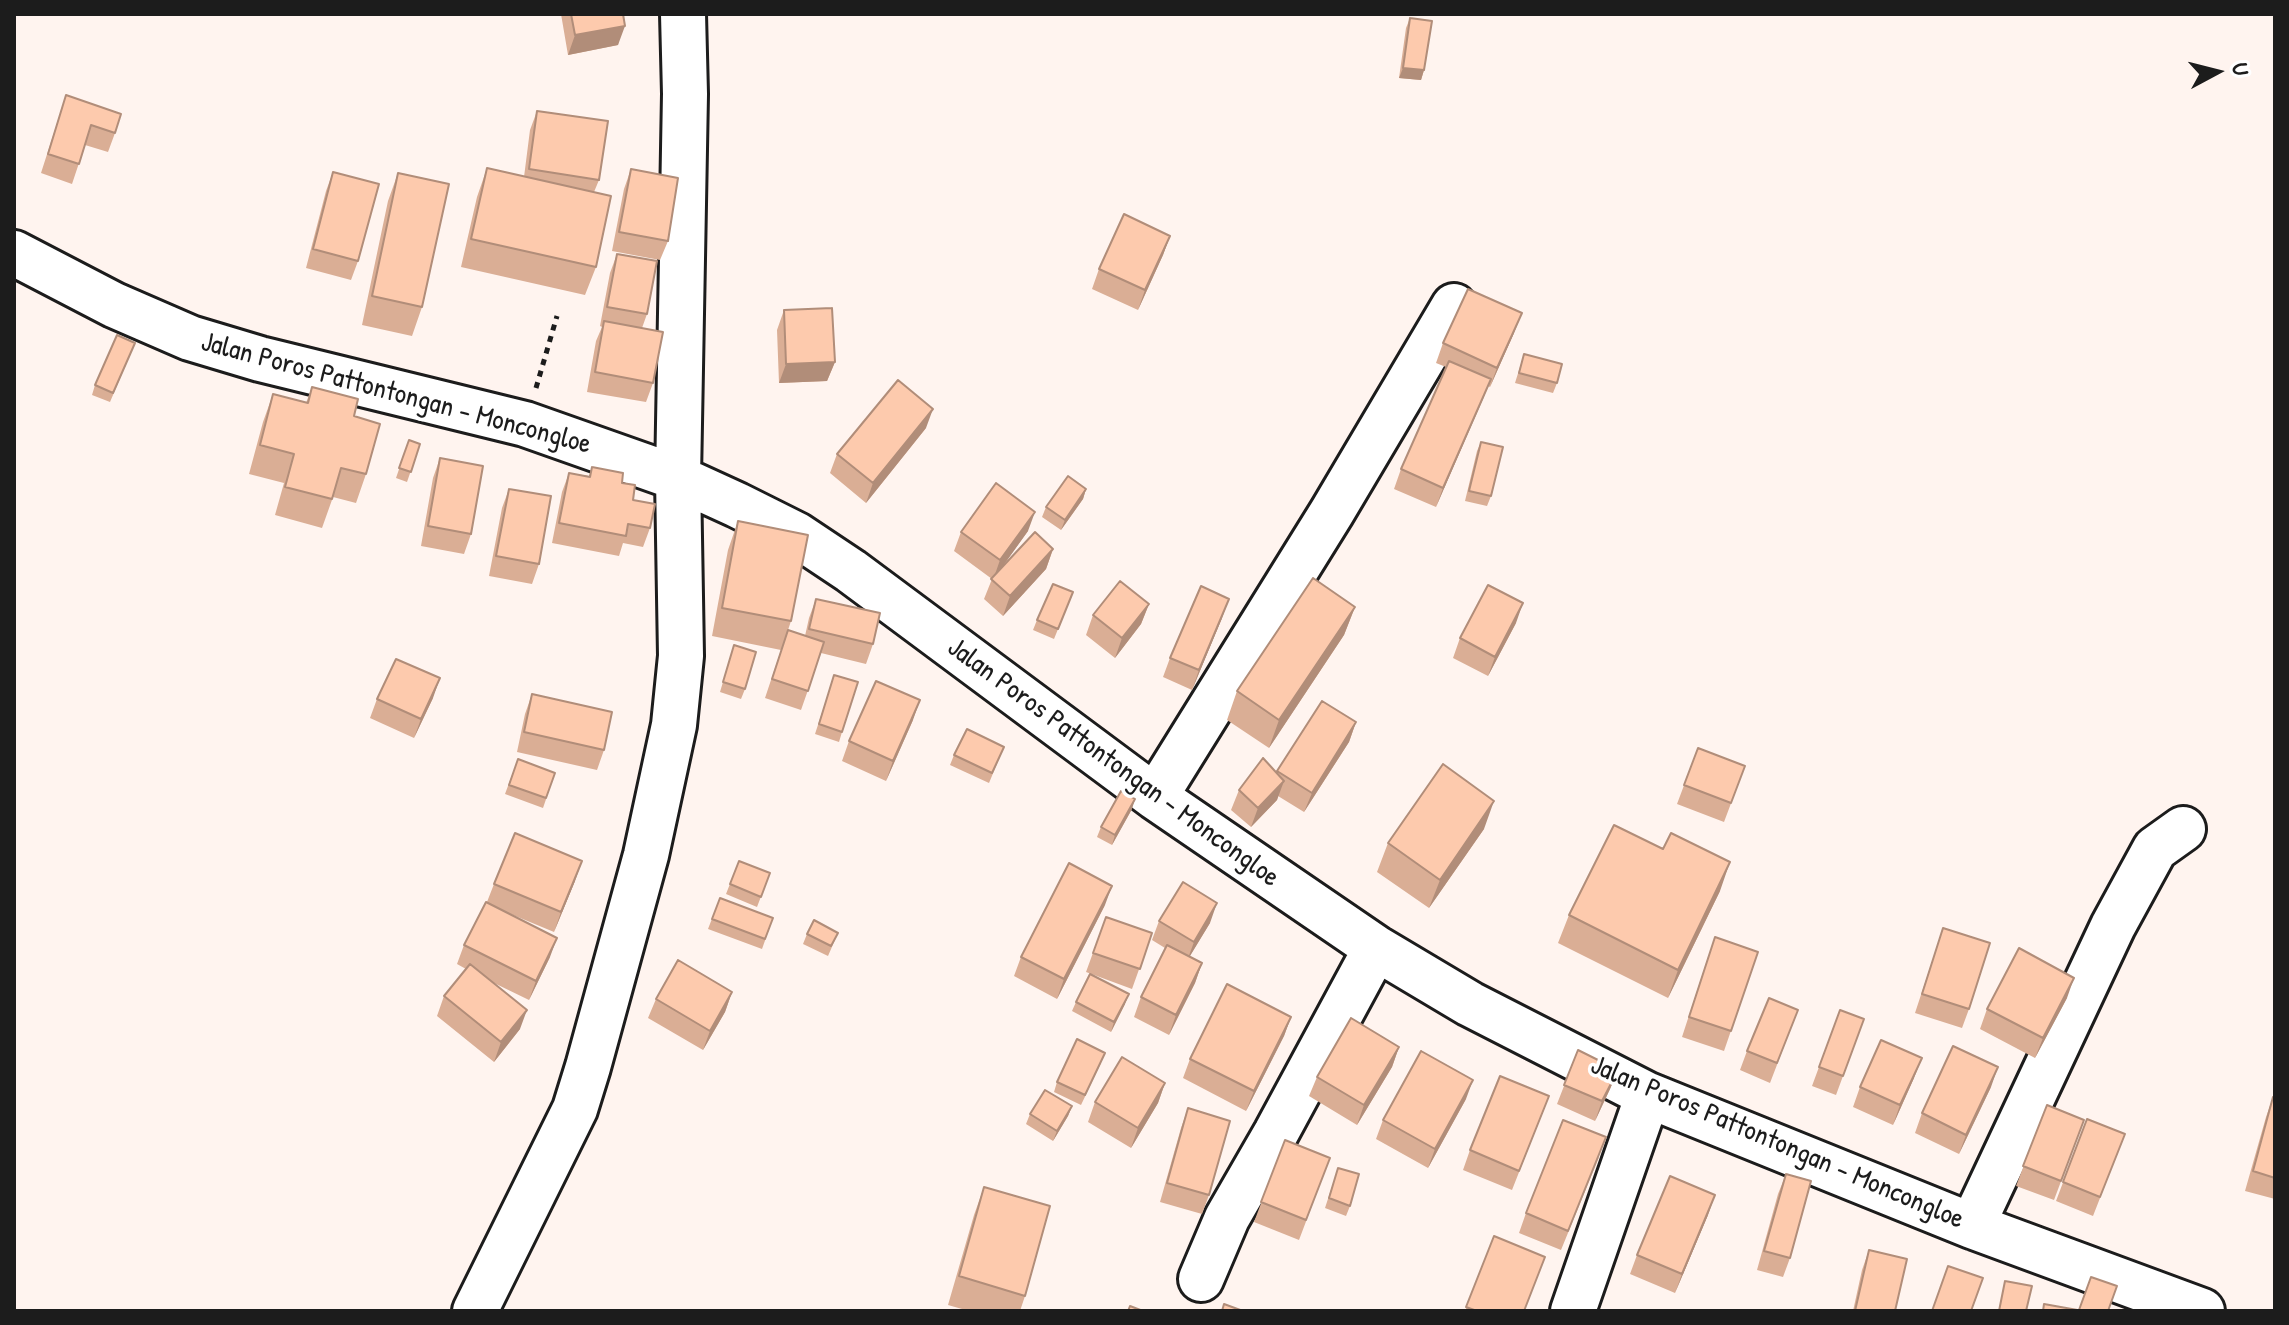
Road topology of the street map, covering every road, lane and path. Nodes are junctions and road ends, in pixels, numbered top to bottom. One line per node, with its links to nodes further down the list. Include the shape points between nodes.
1 (683, 14): 6 (street)
2 (14, 253): 5 (street, Jalan Poros Pattontongan - Moncongloe, via 190,338)
3 (1454, 306): 7 (street)
4 (557, 316): 5 (path)
5 (525, 424): 6 (street, Jalan Poros Pattontongan - Moncongloe)
6 (678, 478): 7 (street, Jalan Poros Pattontongan - Moncongloe, via 797,535 830,557); 13 (street, via 679,685 646,855 575,1109)
7 (1155, 797): 9 (street, Jalan Poros Pattontongan - Moncongloe)
8 (2183, 829): 11 (street, via 2155,849 2113,926)
9 (1376, 948): 10 (street, Jalan Poros Pattontongan - Moncongloe, via 1470,1004); 12 (street, via 1227,1218)
10 (1648, 1095): 11 (street, Jalan Poros Pattontongan - Moncongloe); 14 (street)
11 (1972, 1226): 15 (street, Jalan Poros Pattontongan - Moncongloe)
12 (1201, 1279)
13 (475, 1311)
14 (1573, 1311)
15 (2202, 1311)

